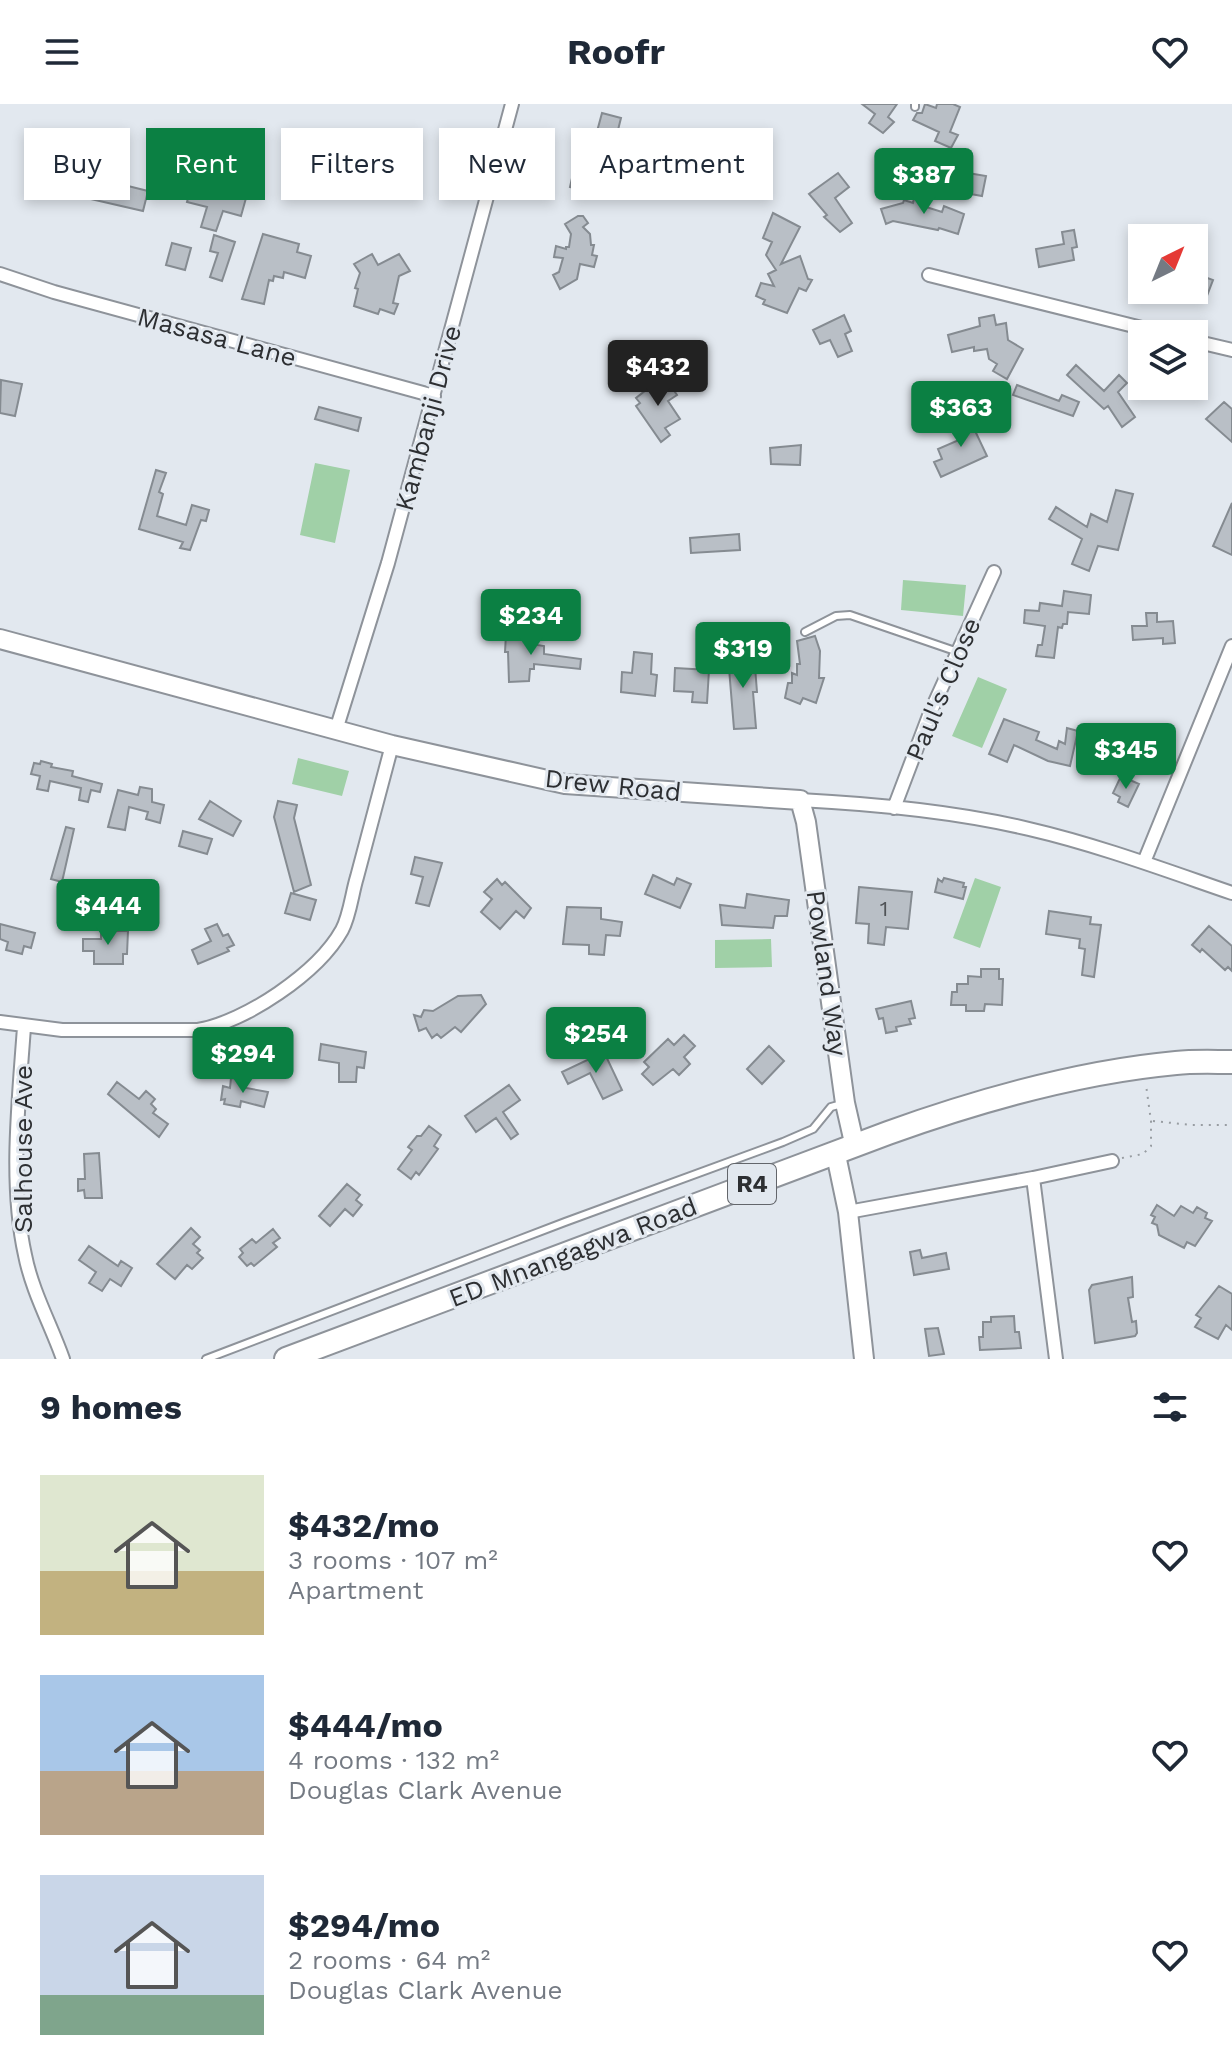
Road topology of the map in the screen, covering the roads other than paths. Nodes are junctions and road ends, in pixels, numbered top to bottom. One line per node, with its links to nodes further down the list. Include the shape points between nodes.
1 (512, 104): 7 (street, Kambanji Drive)
2 (0, 274): 7 (street, Masasa Lane)
3 (929, 275): 4 (street)
4 (1128, 325)
5 (1208, 344): 6 (street)
6 (1232, 350)
7 (434, 396): 13 (street, Kambanji Drive)
8 (994, 572): 12 (street, Paul's Close)
9 (805, 632): 12 (lane, via 836,616 850,615)
10 (0, 639): 13 (street, Drew Road)
11 (1232, 646): 17 (street)
12 (958, 652): 16 (street, Paul's Close)
13 (336, 730): 14 (street, Drew Road)
14 (392, 745): 15 (street, Drew Road, via 565,784); 20 (street, via 343,928 320,957 279,992 247,1013 198,1030)
15 (800, 800): 16 (street, Drew Road); 22 (street, Powland Way)
16 (894, 808): 17 (street, Drew Road, via 1029,829)
17 (1144, 862): 18 (street, Drew Road)
18 (1232, 893)
19 (0, 1022): 20 (street)
20 (24, 1027): 27 (street, Salhouse Ave, via 20,1226 25,1257)
21 (1232, 1062): 23 (highway, ED Mnangagwa Road / R4, via 1177,1062 984,1101)
22 (845, 1103): 23 (street, Powland Way); 28 (lane, via 831,1107 813,1129 783,1142)
23 (846, 1151): 26 (street, Powland Way); 29 (highway, ED Mnangagwa Road / R4)
24 (1112, 1161): 25 (street)
25 (1033, 1178): 26 (street); 31 (street)
26 (848, 1212): 30 (street, Powland Way)
27 (63, 1359)
28 (206, 1359)
29 (286, 1359)
30 (864, 1359)
31 (1056, 1359)

